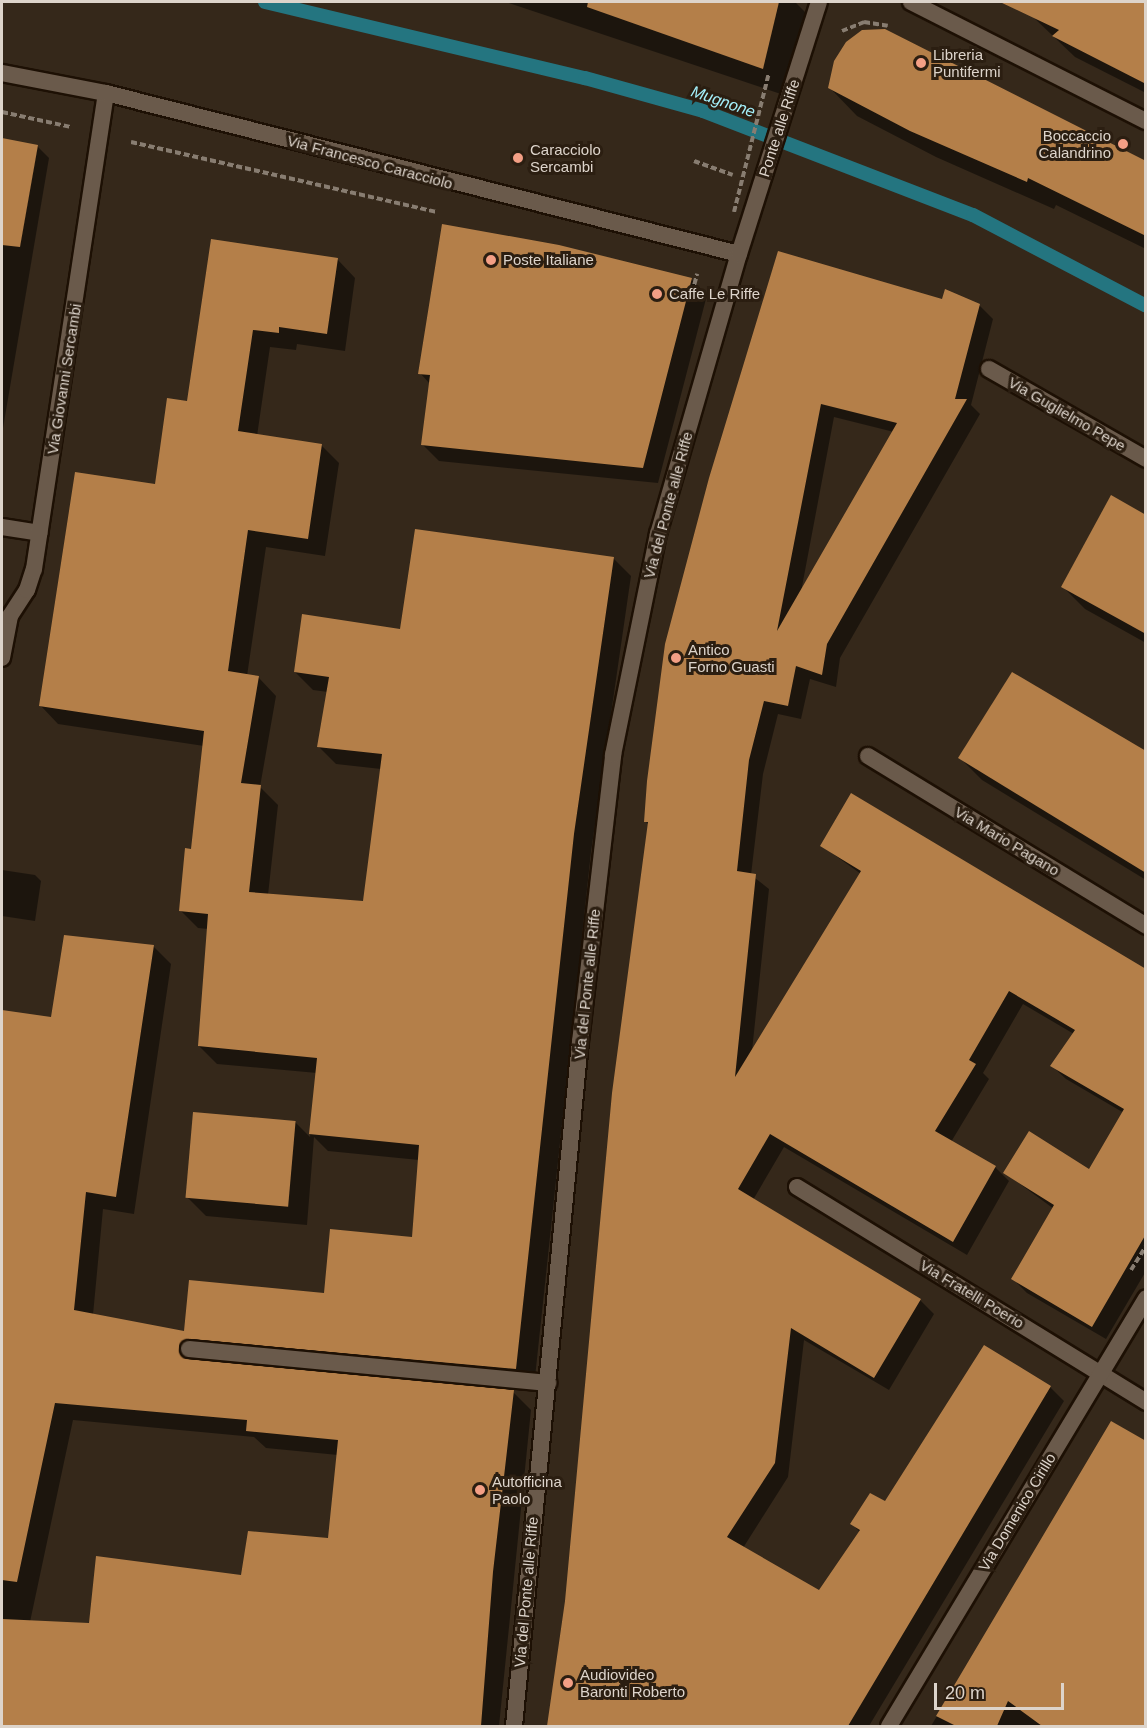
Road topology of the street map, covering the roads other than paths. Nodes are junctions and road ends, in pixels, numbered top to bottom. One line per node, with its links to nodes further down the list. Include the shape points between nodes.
1 (819, 2): 6 (street, Ponte alle Riffe)
2 (911, 2): 5 (street)
3 (2, 74): 4 (street, Via Francesco Caracciolo)
4 (106, 93): 6 (street, Via Francesco Caracciolo); 10 (street, Via Giovanni Sercambi)
5 (1146, 121)
6 (739, 254): 18 (street, Via del Ponte alle Riffe, via 658,534 622,700 580,1042)
7 (989, 369): 8 (street, Via Guglielmo Pepe)
8 (1146, 459)
9 (2, 527): 10 (street)
10 (40, 533): 11 (street, Via Giovanni Sercambi, via 34,569 27,590 10,616)
11 (2, 658)
12 (868, 756): 13 (street, Via Mario Pagano)
13 (1146, 926)
14 (797, 1187): 17 (street, Via Fratelli Poerio)
15 (1146, 1298): 17 (street, Via Domenico Cirillo)
16 (189, 1349): 18 (street)
17 (1100, 1373): 19 (street, Via Fratelli Poerio); 21 (street, Via Domenico Cirillo)
18 (548, 1383): 20 (street, Via del Ponte alle Riffe)
19 (1146, 1402)
20 (514, 1726)
21 (889, 1726)

